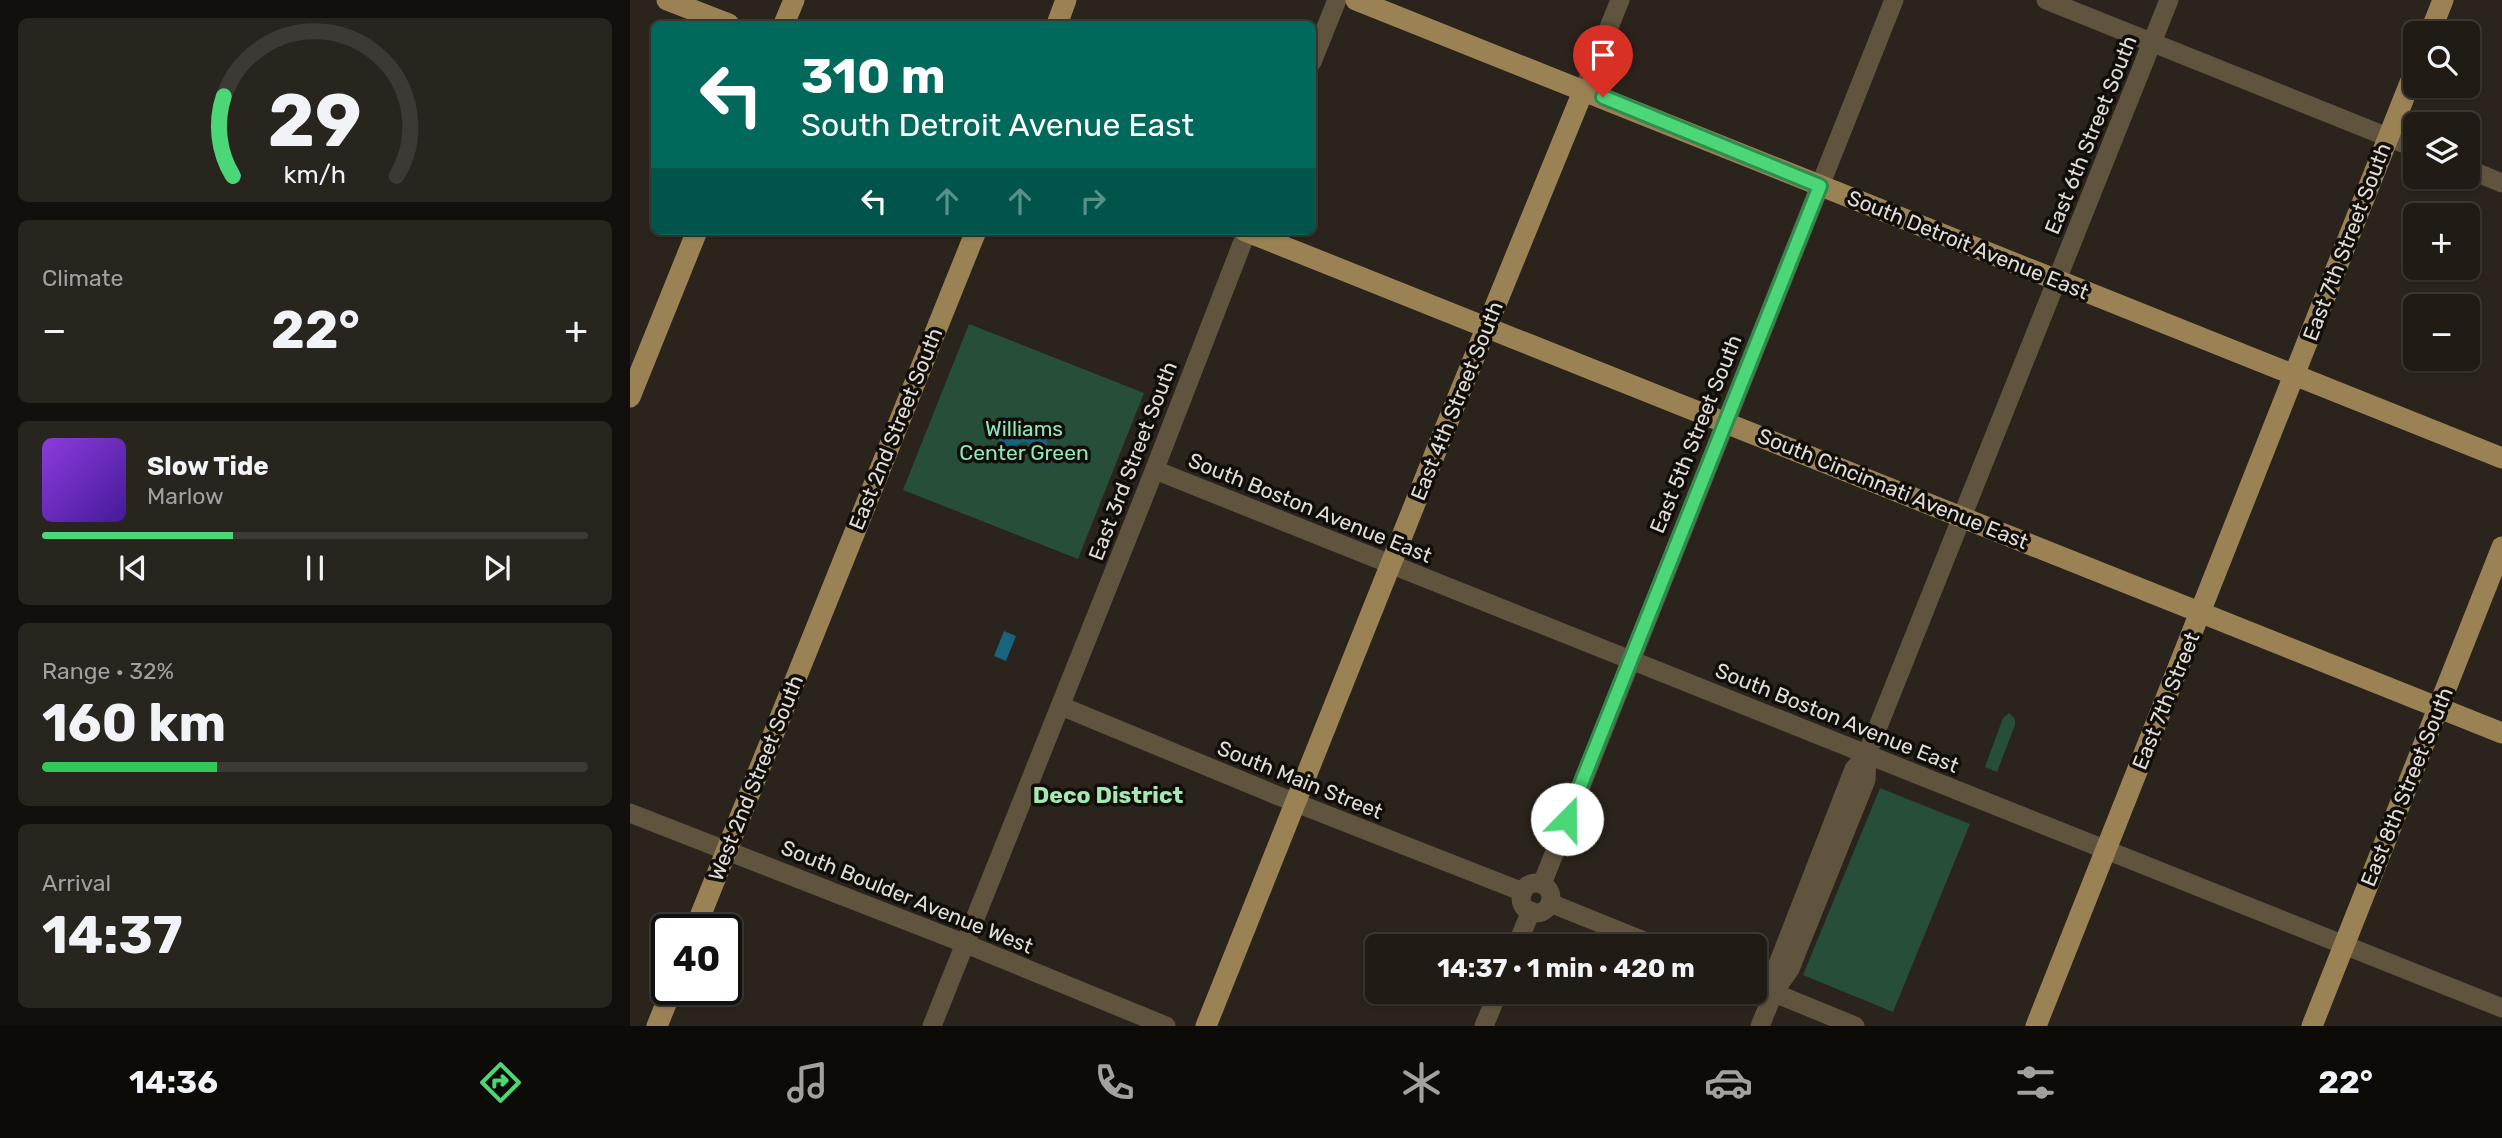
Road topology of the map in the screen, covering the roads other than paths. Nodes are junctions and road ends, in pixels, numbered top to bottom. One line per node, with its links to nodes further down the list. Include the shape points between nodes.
1 (667, 0): 11 (main road)
2 (794, 0): 12 (main road)
3 (1066, 0): 13 (main road)
4 (1337, 0): 16 (street)
5 (1356, 0): 17 (main road, South Detroit Avenue East)
6 (1619, 0): 17 (street, East 4th Street South)
7 (1894, 0): 23 (street, East 5th Street South)
8 (2046, 0): 15 (street)
9 (2169, 0): 15 (street, East 6th Street South)
10 (2444, 0): 14 (main road)
11 (721, 21)
12 (785, 21)
13 (1058, 21)
14 (2435, 21)
15 (2152, 43): 19 (street); 28 (street, East 6th Street South)
16 (1316, 52)
17 (1584, 89): 23 (main road, South Detroit Avenue East); 29 (main road, East 4th Street South)
18 (2404, 98): 19 (main road, East 7th Street South)
19 (2388, 137): 20 (street); 30 (main road, East 7th Street South)
20 (2403, 143)
21 (2480, 174): 22 (street)
22 (2502, 183)
23 (1820, 186): 28 (main road, South Detroit Avenue East); 32 (street, East 5th Street South)
24 (695, 235): 31 (main road)
25 (974, 235): 39 (main road, East 2nd Street South)
26 (1245, 235): 34 (street, East 3rd Street South)
27 (1257, 235): 29 (main road, South Cincinnati Avenue East)
28 (2057, 280): 30 (main road, South Detroit Avenue East); 35 (street, East 6th Street South)
29 (1487, 327): 32 (main road, South Cincinnati Avenue East); 37 (main road, East 4th Street South)
30 (2296, 376): 33 (main road, South Detroit Avenue East); 38 (main road, East 7th Street)
31 (630, 397)
32 (1726, 423): 35 (main road, South Cincinnati Avenue East); 40 (street, East 5th Street South)
33 (2502, 458)
34 (1154, 470): 37 (street, South Boston Avenue East); 41 (street, East 3rd Street South)
35 (1963, 517): 38 (main road, South Cincinnati Avenue East); 44 (street, East 6th Street South)
36 (2502, 547): 42 (main road, East 8th Street South)
37 (1390, 565): 40 (street, South Boston Avenue East); 45 (main road, East 4th Street South)
38 (2202, 612): 42 (main road, South Cincinnati Avenue East); 48 (main road, East 7th Street)
39 (817, 627): 47 (main road, West 2nd Street South)
40 (1630, 661): 44 (street, South Boston Avenue East); 49 (street, East 5th Street South)
41 (1061, 706): 45 (street, South Main Street); 56 (street, East 3rd Street South)
42 (2439, 708): 43 (main road, South Cincinnati Avenue East); 57 (main road, East 8th Street South)
43 (2502, 733)
44 (1867, 754): 48 (street, South Boston Avenue East); 58 (street, East 6th Street South, via 1868,775 1790,969)
45 (1295, 803): 50 (street, South Main Street); 67 (main road, East 4th Street South)
46 (630, 813): 47 (street, South Boulder Avenue West)
47 (726, 850): 53 (main road, West 2nd Street South); 56 (street, South Boulder Avenue West)
48 (2106, 850): 57 (street, South Boston Avenue East); 71 (main road, East 7th Street)
49 (1542, 884): 50 (street, via 1531,884); 51 (street, via 1550,892)
50 (1522, 892): 52 (street, via 1523,905)
51 (1549, 903): 52 (street, via 1542,911); 55 (street)
52 (1531, 911): 54 (street)
53 (701, 914)
54 (1521, 934)
55 (1626, 934)
56 (965, 944): 65 (street, East 3rd Street South); 66 (street, South Boulder Avenue West)
57 (2343, 945): 63 (street, South Boston Avenue East); 72 (main road, East 8th Street South)
58 (1767, 987)
59 (1767, 990): 70 (street)
60 (1493, 1004): 68 (street)
61 (1762, 1004): 69 (street, East 6th Street South)
62 (666, 1005): 64 (main road)
63 (2502, 1008)
64 (657, 1026)
65 (932, 1026)
66 (1166, 1026)
67 (1206, 1026)
68 (1485, 1026)
69 (1760, 1026)
70 (1856, 1026)
71 (2036, 1026)
72 (2312, 1026)

